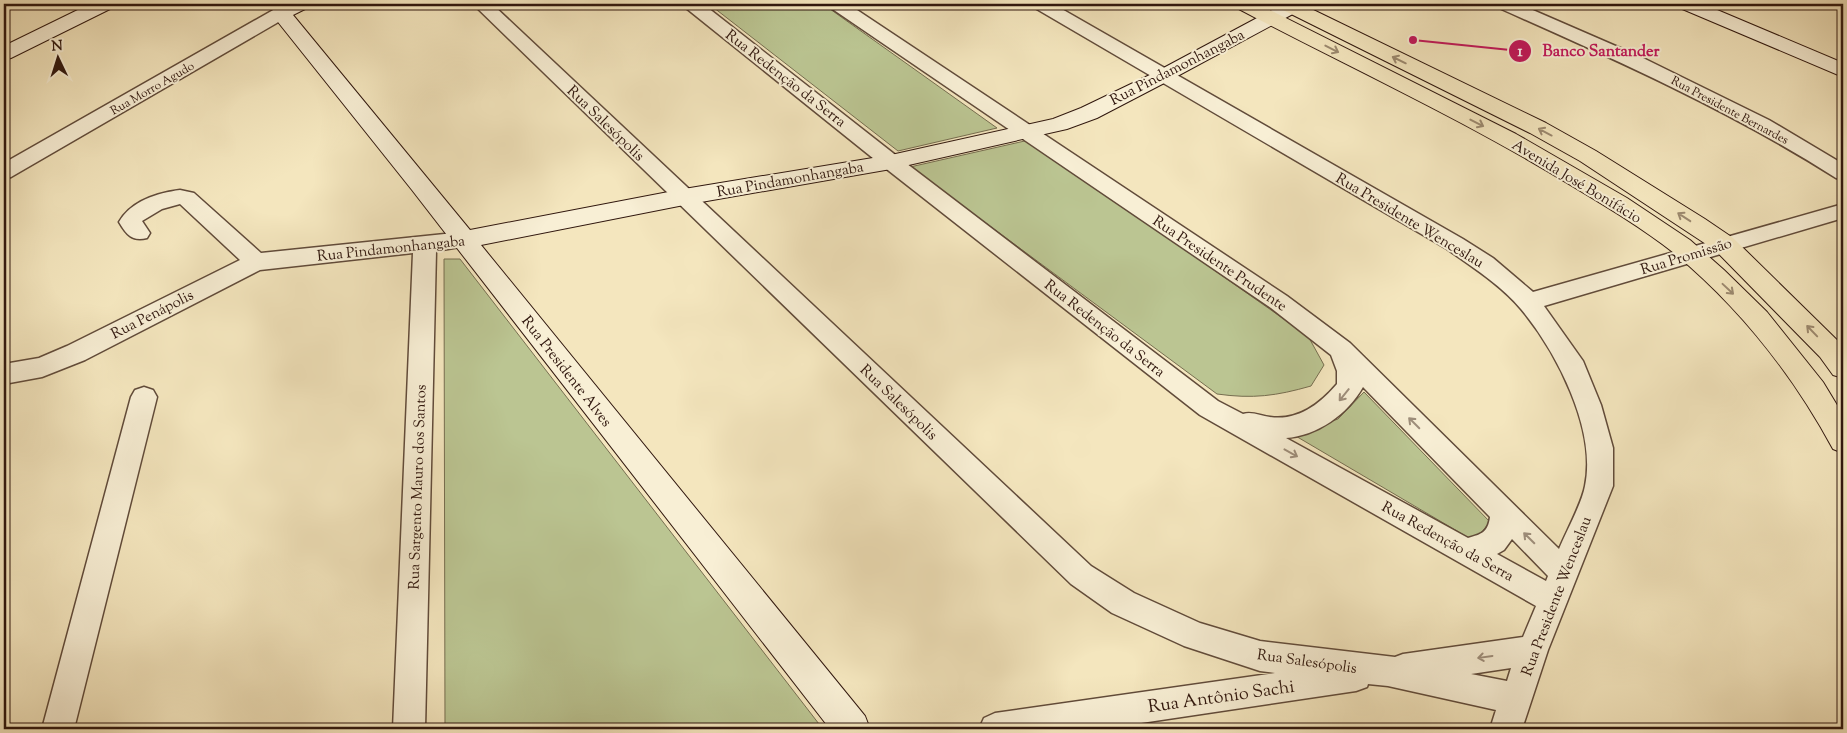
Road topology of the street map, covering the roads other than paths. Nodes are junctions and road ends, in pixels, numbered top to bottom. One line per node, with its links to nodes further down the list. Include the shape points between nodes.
1 (105, 4): 11 (street)
2 (482, 4): 18 (street, Rua Salesópolis)
3 (692, 4): 15 (street, Rua Redenção da Serra)
4 (837, 4): 14 (street, Rua Presidente Prudente)
5 (1041, 4): 13 (street, Rua Presidente Wenceslau)
6 (1244, 4): 9 (main road, Avenida José Bonifácio)
7 (1505, 4): 17 (street, Rua Presidente Bernardes, via 1695,89)
8 (1687, 4): 12 (street)
9 (1286, 8): 13 (street, Rua Pindamonhangaba); 22 (main road, Avenida José Bonifácio, one-way to 9, via 1588,156 1538,128); 24 (main road, Avenida José Bonifácio, one-way to 24, via 1630,211)
10 (290, 9): 16 (street, Rua Morro Agudo); 21 (street, Rua Presidente Alves)
11 (4, 54)
12 (1843, 72)
13 (1163, 76): 14 (street, Rua Pindamonhangaba, via 1059,124); 26 (street, Rua Presidente Wenceslau, via 1455,244 1485,264)
14 (1027, 132): 15 (street, Rua Pindamonhangaba); 27 (street, Rua Presidente Prudente, via 1279,302)
15 (891, 162): 18 (street, Rua Pindamonhangaba); 31 (street, Rua Redenção da Serra, via 1209,408)
16 (4, 172)
17 (1843, 173)
18 (684, 197): 21 (street, Rua Pindamonhangaba); 38 (street, Rua Salesópolis, via 1081,575 1124,603 1195,636 1260,656)
19 (1843, 211): 22 (street, Rua Promissão)
20 (140, 233): 25 (street, via 130,222 134,215 166,199 181,196)
21 (464, 240): 23 (street, Rua Pindamonhangaba); 42 (street, Rua Presidente Alves)
22 (1724, 244): 24 (street, Rua Promissão); 28 (main road, Avenida José Bonifácio, one-way to 22, via 1775,292)
23 (425, 246): 25 (street, Rua Pindamonhangaba); 41 (street, Rua Sargento Mauro dos Santos)
24 (1692, 256): 26 (street, Rua Promissão); 32 (main road, Avenida José Bonifácio, one-way to 32, via 1745,305 1788,355 1831,416)
25 (254, 260): 29 (street, Rua Penápolis, via 76,353 42,367)
26 (1529, 302): 35 (street, Rua Presidente Wenceslau, via 1574,368 1600,448 1599,486)
27 (1340, 350): 31 (street, one-way to 31, via 1350,371 1350,387 1335,406 1310,422 1279,428); 33 (street, Rua Presidente Prudente, one-way to 27)
28 (1843, 368)
29 (4, 374)
30 (144, 397): 40 (street)
31 (1233, 420): 34 (street, Rua Redenção da Serra, one-way to 34)
32 (1843, 441)
33 (1504, 513): 34 (street, via 1500,537 1490,544); 35 (street, Rua Presidente Prudente, one-way to 33)
34 (1466, 551): 36 (street, Rua Redenção da Serra)
35 (1563, 572): 36 (street, Rua Presidente Wenceslau)
36 (1553, 600): 37 (street, Rua Presidente Wenceslau)
37 (1533, 650): 38 (street, Rua Antônio Sachi, one-way to 38); 39 (street, Rua Presidente Wenceslau)
38 (1388, 671): 39 (street, Rua Antônio Sachi); 43 (street, Rua Antônio Sachi)
39 (1516, 699): 44 (street, Rua Presidente Wenceslau)
40 (58, 729)
41 (409, 729)
42 (852, 729)
43 (995, 729)
44 (1506, 729)

